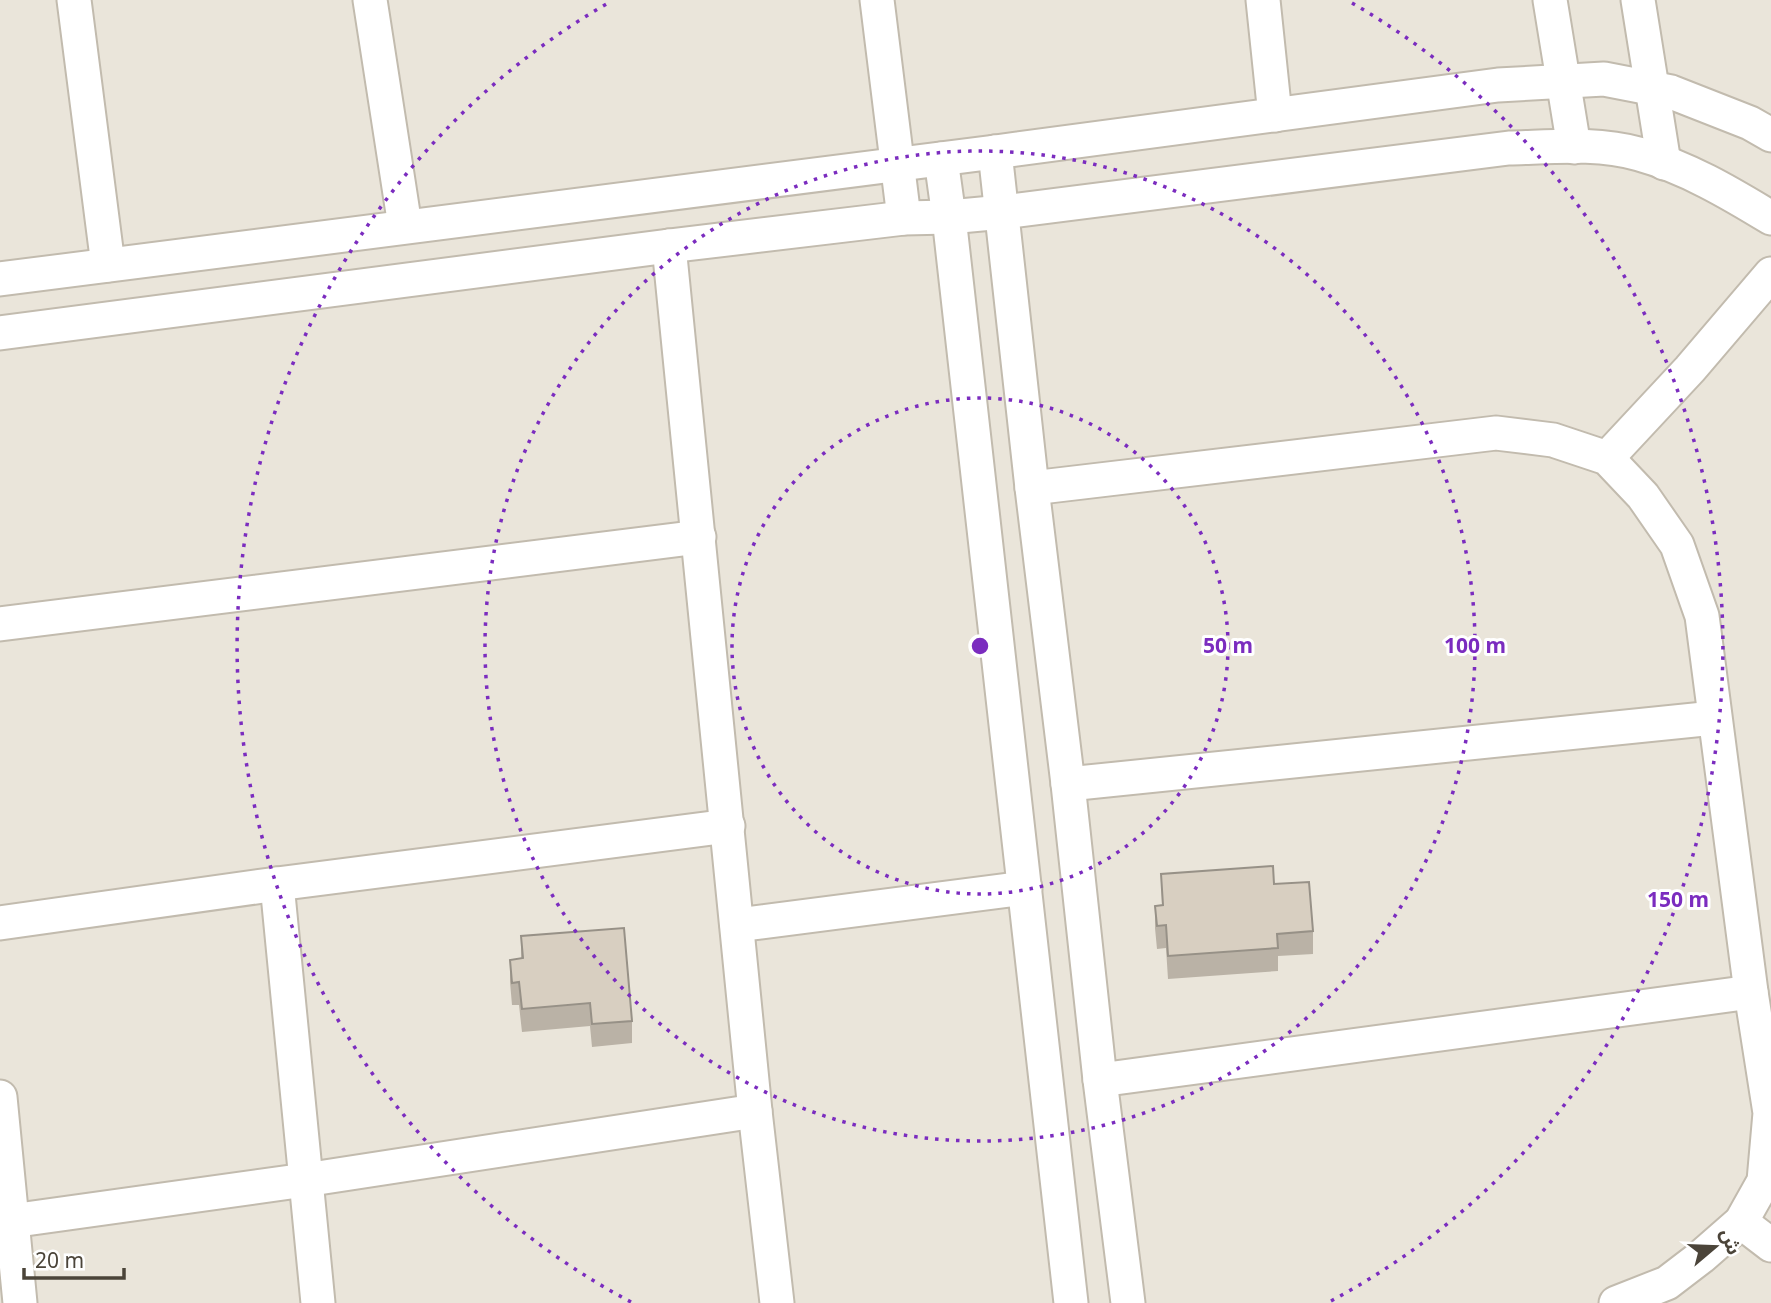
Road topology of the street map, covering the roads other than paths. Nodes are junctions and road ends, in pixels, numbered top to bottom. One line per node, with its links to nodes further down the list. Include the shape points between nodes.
1 (75, 0): 22 (street)
2 (370, 0): 20 (street)
3 (877, 0): 14 (street)
4 (1263, 0): 9 (street)
5 (1550, 0): 7 (street)
6 (1638, 0): 8 (street)
7 (1562, 81): 8 (street, via 1604,79); 9 (street, via 1498,85); 11 (street)
8 (1651, 88): 10 (street, via 1671,92); 15 (street)
9 (1275, 115): 12 (street)
10 (1771, 135)
11 (1574, 146): 15 (street, via 1637,153); 16 (street, via 1508,148)
12 (995, 152): 13 (street); 16 (street)
13 (941, 159): 14 (street); 17 (street)
14 (898, 163): 18 (street); 20 (street)
15 (1664, 163): 19 (street, via 1727,191)
16 (1003, 212): 17 (street); 27 (street)
17 (950, 217): 18 (street); 34 (street)
18 (904, 218): 21 (street)
19 (1771, 218)
20 (405, 226): 22 (street)
21 (668, 246): 25 (street); 28 (street)
22 (108, 265): 24 (street)
23 (1771, 274): 26 (street)
24 (0, 279)
25 (0, 334)
26 (1607, 458): 27 (street, via 1553,440 1496,433); 30 (street, via 1643,496 1677,545 1702,616)
27 (1032, 488): 31 (street)
28 (699, 537): 29 (street); 32 (street)
29 (0, 624)
30 (1714, 718): 31 (street); 37 (street)
31 (1069, 784): 38 (street)
32 (728, 826): 33 (street); 36 (street)
33 (277, 884): 35 (street); 41 (street)
34 (1025, 888): 36 (street); 48 (street)
35 (0, 923)
36 (737, 925): 40 (street)
37 (1751, 992): 38 (street); 43 (street, via 1770,1112 1764,1181)
38 (1100, 1080): 49 (street)
39 (0, 1097): 42 (street)
40 (755, 1111): 41 (street); 47 (street)
41 (305, 1180): 42 (street); 46 (street)
42 (11, 1222): 45 (street)
43 (1741, 1222): 44 (street); 50 (street, via 1667,1283)
44 (1771, 1245)
45 (20, 1303)
46 (318, 1303)
47 (777, 1303)
48 (1071, 1303)
49 (1128, 1303)
50 (1616, 1303)

